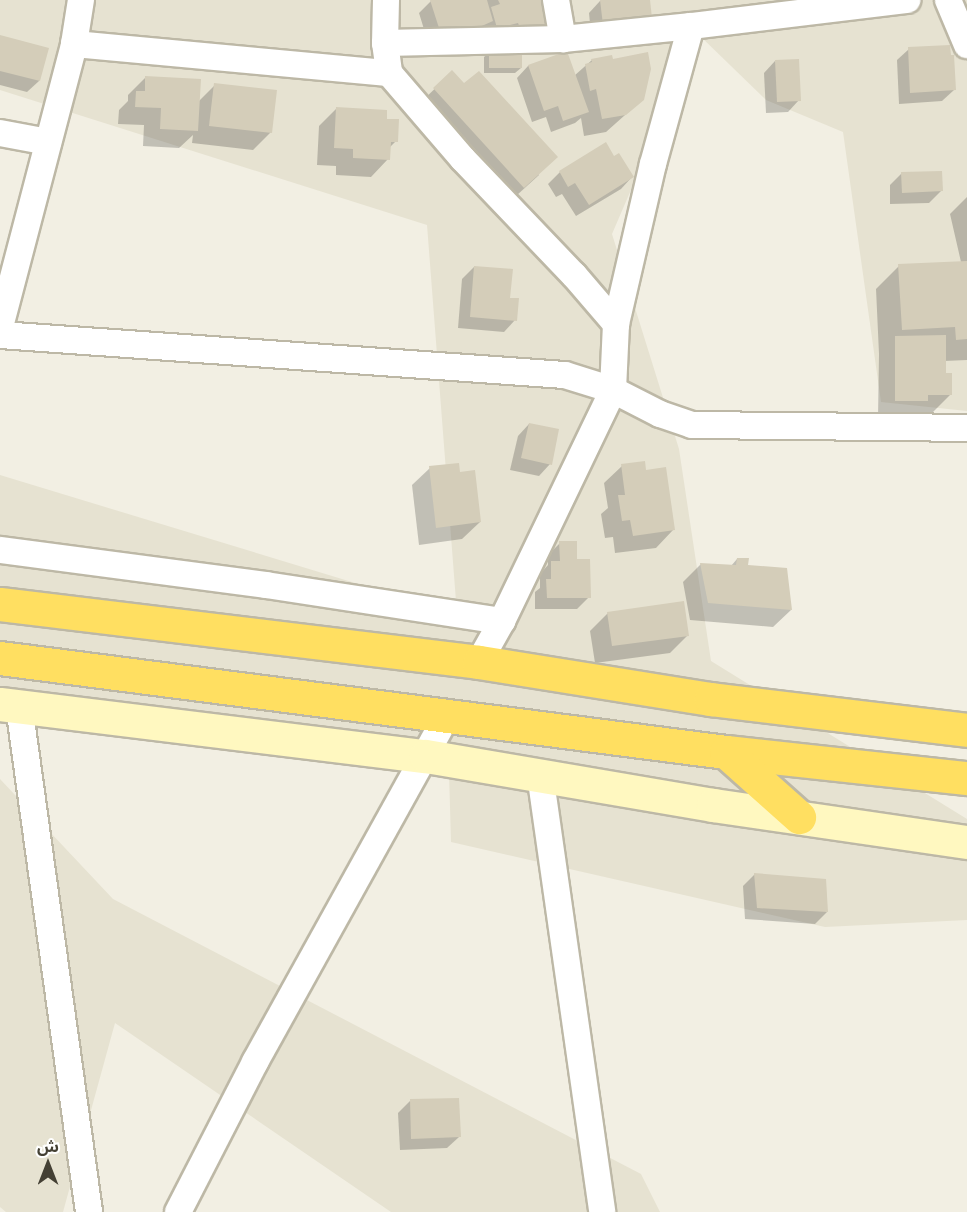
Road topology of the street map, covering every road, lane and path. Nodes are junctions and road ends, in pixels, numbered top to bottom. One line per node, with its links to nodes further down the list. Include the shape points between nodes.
1 (81, 0): 9 (street)
2 (386, 0): 8 (street)
3 (556, 0): 7 (street)
4 (907, 0): 6 (street)
5 (948, 0): 10 (street)
6 (691, 26): 7 (street); 14 (street, via 653,164)
7 (563, 39): 8 (street)
8 (385, 43): 11 (street)
9 (74, 44): 11 (street); 13 (street)
10 (967, 45)
11 (389, 73): 14 (street)
12 (0, 133): 13 (street)
13 (48, 142): 15 (street)
14 (616, 324): 17 (street)
15 (0, 327)
16 (0, 335): 17 (street, via 565,375)
17 (614, 390): 18 (street, via 660,414 692,425); 21 (street)
18 (967, 429)
19 (0, 550): 21 (street)
20 (0, 604): 23 (highway)
21 (502, 621): 23 (street)
22 (0, 658): 25 (highway)
23 (479, 662): 26 (highway, via 711,699)
24 (9, 705): 28 (street); 33 (street)
25 (447, 715): 27 (highway); 28 (street)
26 (967, 730)
27 (726, 752): 30 (highway); 31 (highway)
28 (426, 756): 29 (street); 34 (street, via 255,1062)
29 (540, 774): 31 (street); 35 (street)
30 (967, 778)
31 (799, 817): 32 (street)
32 (967, 842)
33 (89, 1212)
34 (178, 1212)
35 (602, 1212)

